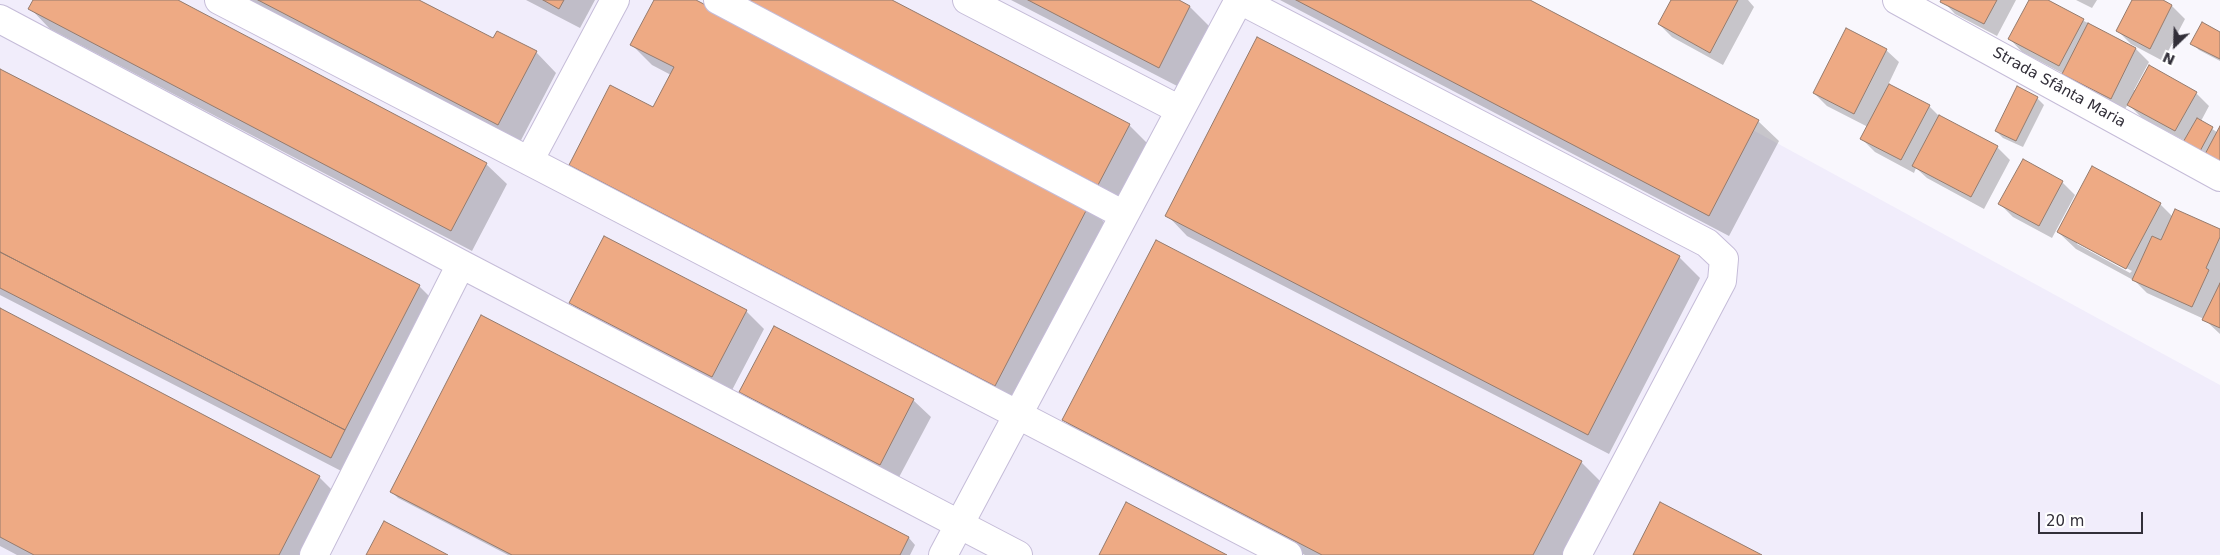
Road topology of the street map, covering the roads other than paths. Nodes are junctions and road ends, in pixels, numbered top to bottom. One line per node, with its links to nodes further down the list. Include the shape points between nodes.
1 (219, 0): 9 (street)
2 (615, 0): 9 (street)
3 (718, 0): 11 (street)
4 (967, 0): 8 (street)
5 (1240, 0): 8 (street); 19 (street, via 1707,243 1724,259 1722,281)
6 (1897, 0): 10 (street, Strada Sfânta Maria)
7 (0, 19): 12 (street)
8 (1180, 110): 11 (street)
9 (529, 161): 13 (street)
10 (2220, 177)
11 (1124, 215): 13 (street)
12 (461, 264): 14 (street); 15 (street)
13 (1018, 415): 14 (street); 18 (street)
14 (959, 525): 16 (street); 17 (street)
15 (314, 555)
16 (943, 555)
17 (1018, 555)
18 (1288, 555)
19 (1577, 555)

